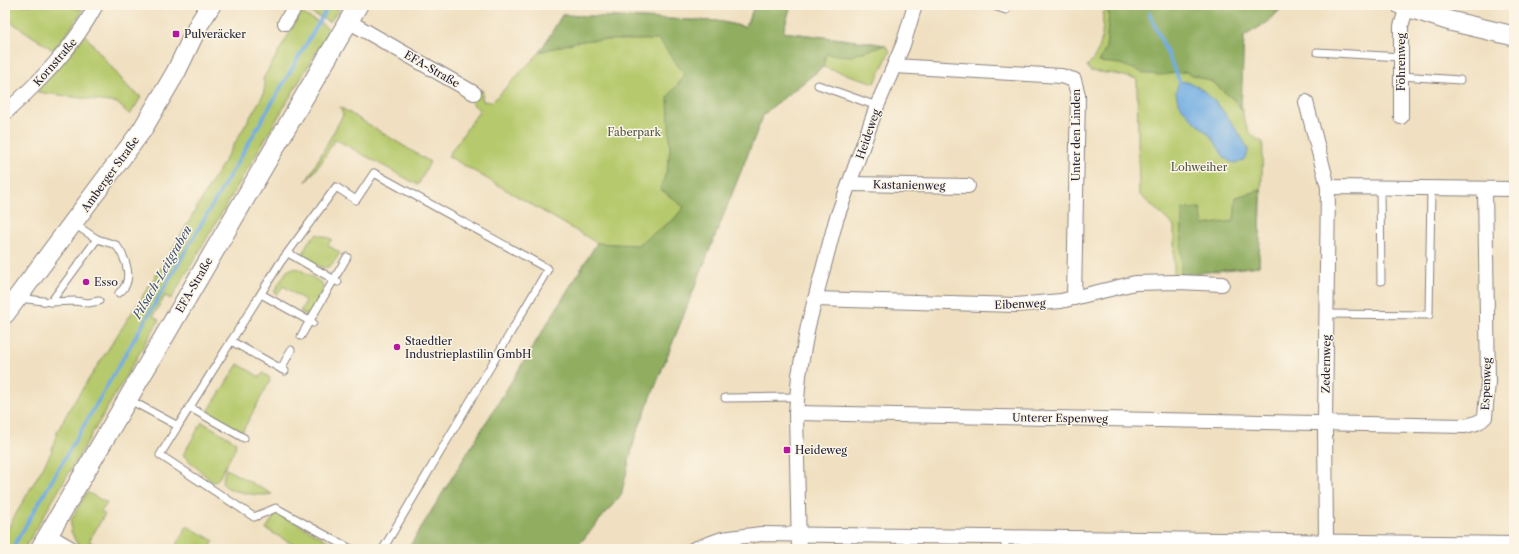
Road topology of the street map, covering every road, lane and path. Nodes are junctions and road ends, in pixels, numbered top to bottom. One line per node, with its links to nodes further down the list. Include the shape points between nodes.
1 (96, 5): 22 (street, Kornstraße, via 72,44 37,84)
2 (200, 5): 10 (street, Amberger Straße)
3 (211, 5): 10 (street, Amberger Straße)
4 (296, 5): 11 (street)
5 (915, 5): 15 (street, Heideweg)
6 (991, 5): 8 (lane)
7 (1404, 6): 12 (street, Föhrenweg, via 1481,30); 14 (street, Föhrenweg)
8 (1006, 10)
9 (353, 13): 19 (street, EFA-Straße); 53 (street, EFA-Straße)
10 (199, 24): 31 (street, Amberger Straße, via 183,59 150,116)
11 (285, 24)
12 (1514, 36)
13 (1317, 52): 14 (lane)
14 (1401, 57): 16 (street, Föhrenweg)
15 (895, 66): 21 (street, Heideweg); 41 (street, Unter den Linden, via 1061,76 1074,80 1078,95)
16 (1401, 76): 17 (lane); 23 (street, Föhrenweg)
17 (1460, 80)
18 (818, 86): 21 (lane)
19 (474, 93)
20 (1306, 102): 26 (street, Zedernweg)
21 (877, 106): 24 (street, Heideweg)
22 (5, 112)
23 (1400, 117)
24 (850, 184): 25 (street, Kastanienweg); 42 (street, Heideweg, via 836,220)
25 (968, 186)
26 (1328, 187): 27 (street); 46 (street, Zedernweg)
27 (1380, 188): 28 (street); 36 (lane)
28 (1431, 189): 29 (street); 46 (lane, via 1429,315)
29 (1485, 189): 30 (street); 56 (street, Espenweg, via 1488,382 1485,416 1481,421 1465,426)
30 (1514, 189)
31 (74, 224): 32 (lane); 40 (street, Amberger Straße)
32 (97, 239): 38 (lane, via 116,245 124,259 128,280 127,285); 44 (lane)
33 (288, 253): 35 (lane); 39 (lane); 67 (lane, via 336,187 356,200 374,173 548,269)
34 (347, 257): 35 (lane)
35 (336, 281): 47 (lane)
36 (1381, 281)
37 (1222, 284): 41 (street, Eibenweg, via 1135,283)
38 (119, 293)
39 (261, 294): 47 (lane); 49 (lane)
40 (17, 298): 44 (lane); 45 (street, Amberger Straße)
41 (1074, 298): 42 (street, Eibenweg, via 1016,305)
42 (815, 299): 51 (street, Heideweg)
43 (99, 301): 44 (lane)
44 (50, 302)
45 (5, 314)
46 (1326, 314): 56 (street, Zedernweg)
47 (312, 322): 48 (lane)
48 (301, 336)
49 (231, 341): 50 (lane, via 283,370); 54 (lane)
50 (291, 350)
51 (796, 397): 52 (lane); 55 (street, Heideweg)
52 (725, 398)
53 (128, 399): 57 (lane); 61 (street, EFA-Straße)
54 (189, 407): 57 (lane); 58 (lane)
55 (796, 413): 56 (street, Unterer Espenweg); 59 (street, Heideweg)
56 (1325, 423): 60 (street, Zedernweg)
57 (178, 426): 66 (lane, via 160,455 254,517 276,508)
58 (244, 438)
59 (799, 535): 62 (street); 68 (street, via 746,534); 69 (street, Heideweg)
60 (1326, 541): 63 (street); 64 (street)
61 (44, 542): 65 (street)
62 (951, 543): 63 (street)
63 (1005, 543)
64 (1514, 544)
65 (72, 549)
66 (351, 549)
67 (383, 549)
68 (694, 549)
69 (799, 549)

